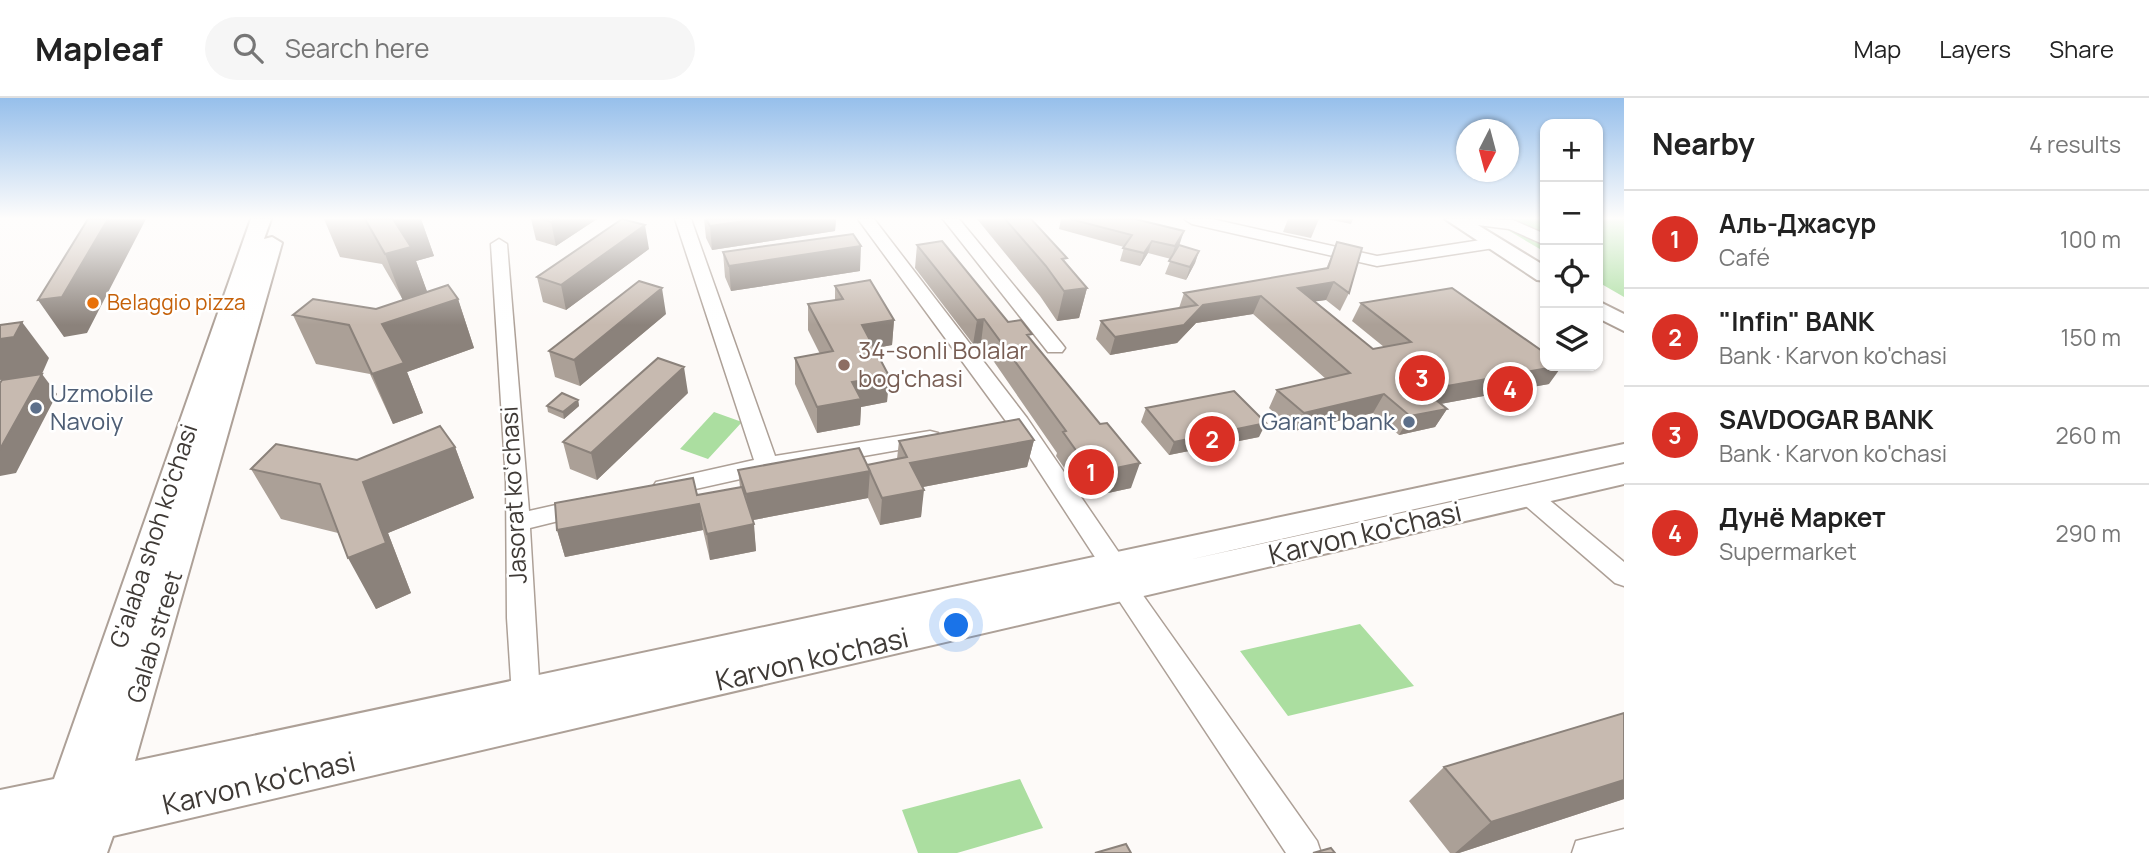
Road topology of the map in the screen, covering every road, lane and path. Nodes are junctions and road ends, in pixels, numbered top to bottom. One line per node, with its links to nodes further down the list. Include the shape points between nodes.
1 (249, 254): 30 (main road, G'alaba shoh ko'chasi)
2 (269, 254): 29 (main road, Galab street)
3 (499, 254): 25 (street, Jasorat ko‘chasi)
4 (695, 254): 20 (street)
5 (892, 254): 16 (street)
6 (979, 254): 15 (street)
7 (1347, 254): 8 (street, via 1377,261)
8 (1421, 254)
9 (1512, 254): 10 (main road)
10 (1540, 272)
11 (1603, 298): 12 (main road)
12 (1624, 310)
13 (1603, 311): 14 (main road)
14 (1624, 324)
15 (1055, 348)
16 (1019, 423): 17 (street); 27 (street)
17 (993, 428)
18 (953, 434): 20 (street)
19 (1624, 453): 27 (main road)
20 (767, 465): 22 (street)
21 (1624, 474): 23 (main road, Karvon ko'chasi)
22 (637, 495)
23 (1528, 495): 26 (street); 27 (main road, Karvon ko'chasi)
24 (611, 501): 25 (street)
25 (518, 522): 28 (street, Jasorat ko‘chasi)
26 (1624, 576)
27 (1120, 578): 28 (main road); 32 (main road, Karvon ko'chasi); 37 (street)
28 (526, 696): 29 (main road)
29 (109, 786): 30 (main road); 32 (main road, Galab street)
30 (67, 795): 31 (main road); 34 (main road, G'alaba shoh ko'chasi)
31 (0, 809)
32 (98, 820): 34 (main road, Karvon ko'chasi); 36 (main road, Galab street)
33 (0, 842): 34 (main road, Karvon ko'chasi)
34 (51, 842)
35 (1624, 845): 38 (street)
36 (88, 853)
37 (1305, 853)
38 (1588, 853)

